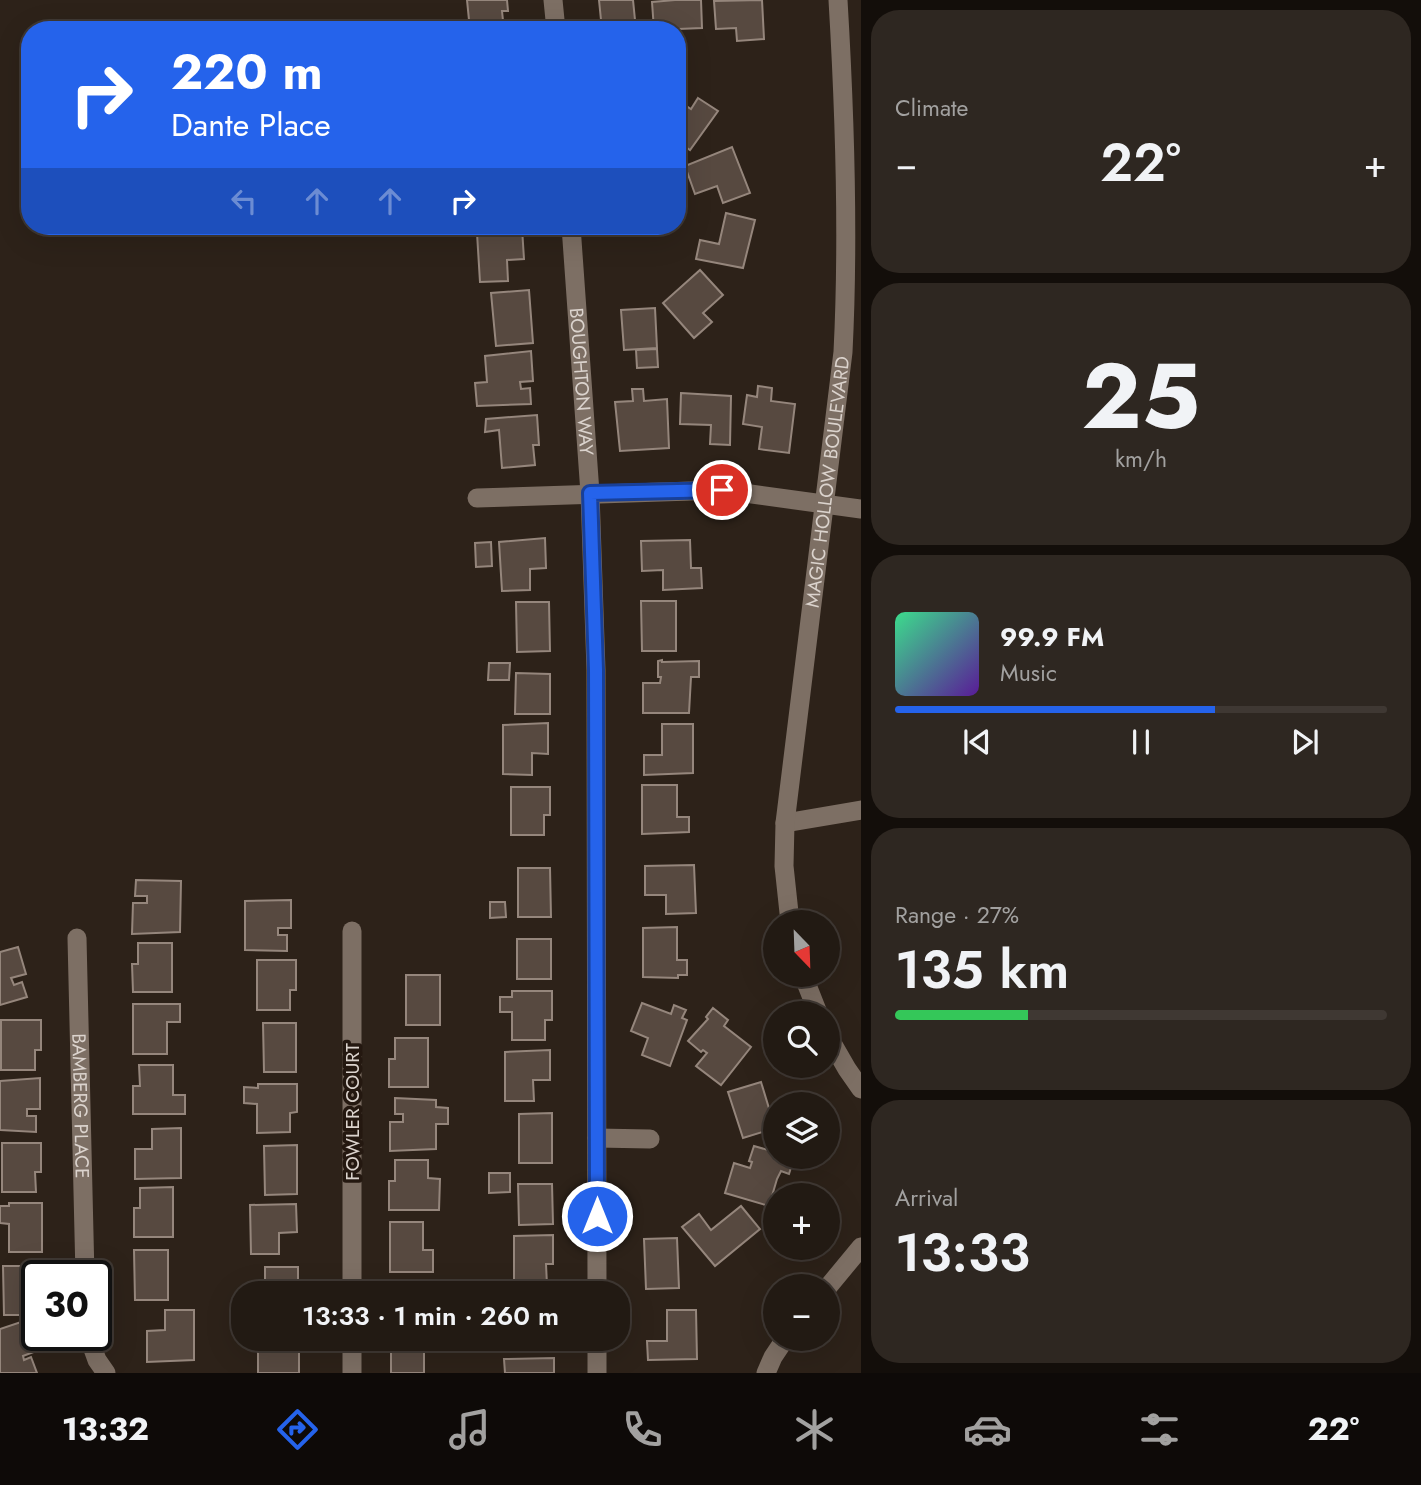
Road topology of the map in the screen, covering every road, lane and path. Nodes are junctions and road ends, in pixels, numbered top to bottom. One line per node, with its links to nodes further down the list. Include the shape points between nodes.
1 (553, 0): 3 (street)
2 (838, 0): 7 (street, MAGIC HOLLOW BOULEVARD, via 847,192 846,307)
3 (555, 21)
4 (572, 235): 5 (street, BOUGHTON WAY)
5 (590, 493): 6 (street); 7 (street, via 722,490); 16 (street, BOUGHTON WAY, via 596,670)
6 (477, 498)
7 (826, 505): 8 (street); 10 (street, MAGIC HOLLOW BOULEVARD)
8 (861, 509)
9 (861, 810): 10 (street)
10 (785, 823): 11 (street, MAGIC HOLLOW BOULEVARD)
11 (789, 910)
12 (352, 931): 21 (street, FOWLER COURT)
13 (77, 938): 19 (street, BAMBERG PLACE)
14 (840, 1057): 15 (street)
15 (861, 1089)
16 (597, 1138): 17 (street); 22 (street, BOUGHTON WAY)
17 (650, 1139)
18 (861, 1247): 20 (street)
19 (85, 1260)
20 (839, 1274)
21 (352, 1281)
22 (597, 1281)
23 (94, 1351): 27 (street)
24 (352, 1351): 28 (street)
25 (597, 1351): 29 (street)
26 (777, 1351): 30 (street)
27 (106, 1373)
28 (352, 1373)
29 (597, 1373)
30 (766, 1373)

